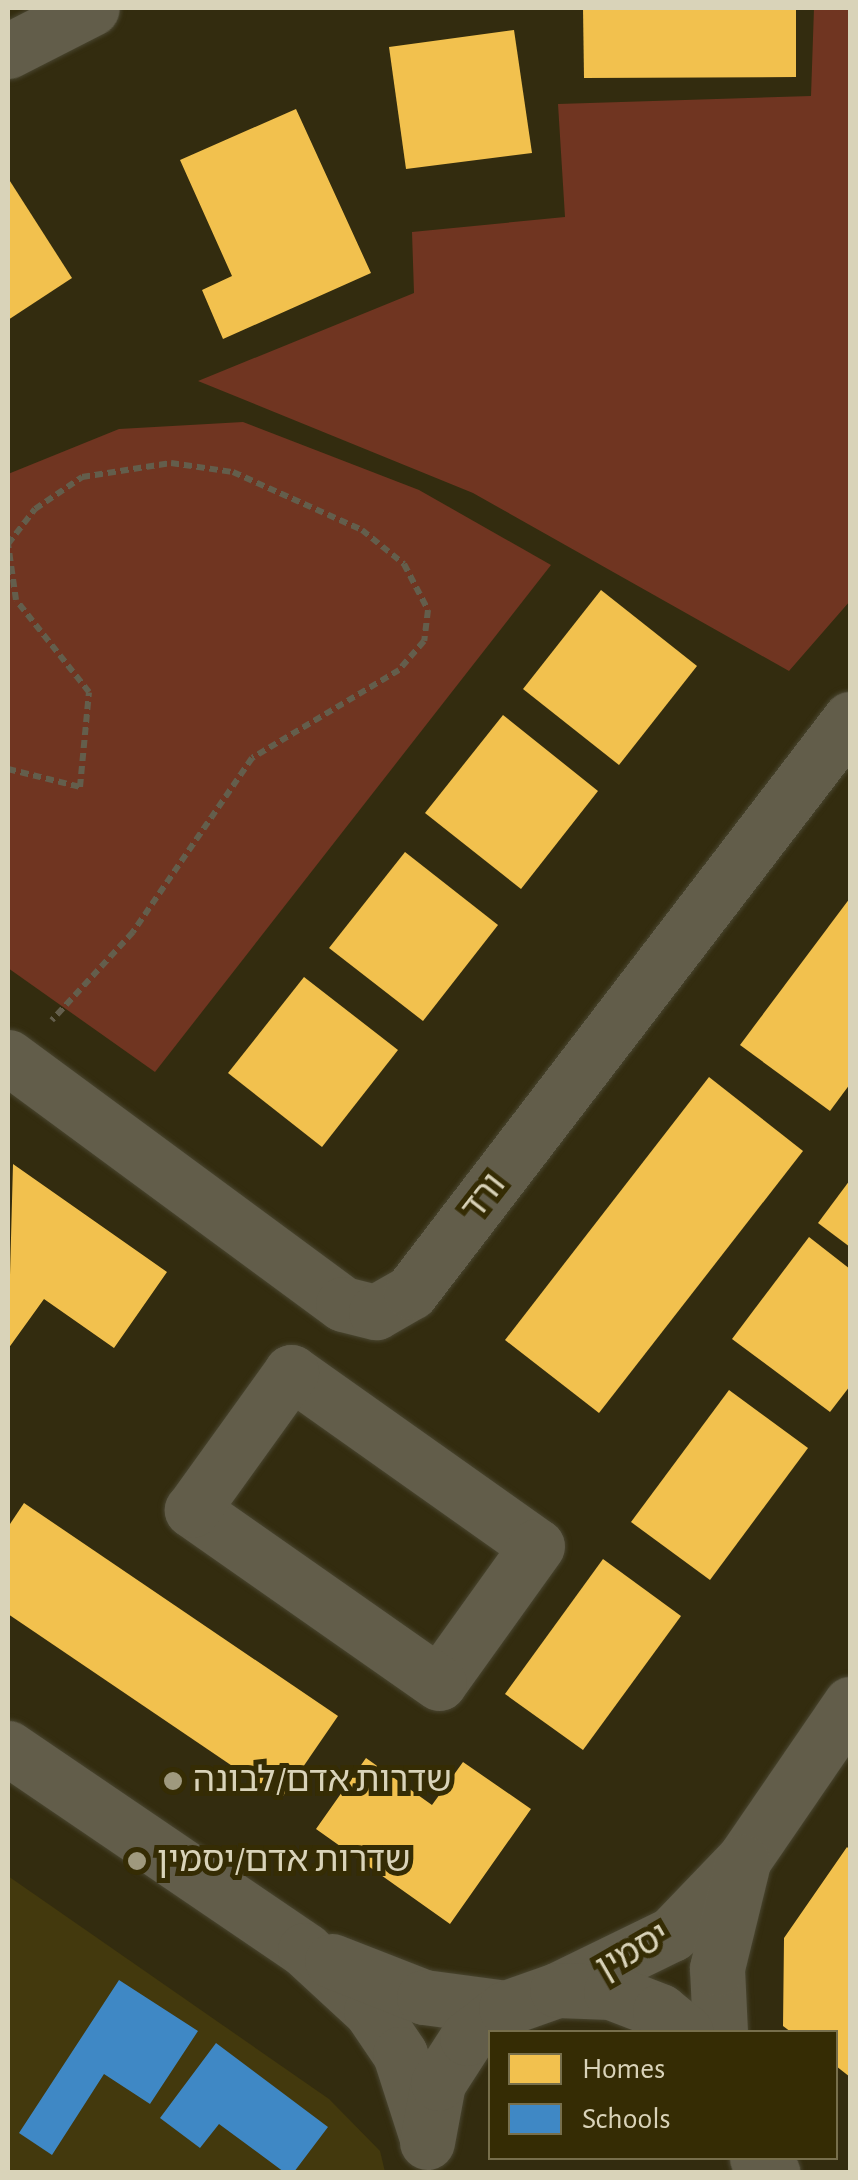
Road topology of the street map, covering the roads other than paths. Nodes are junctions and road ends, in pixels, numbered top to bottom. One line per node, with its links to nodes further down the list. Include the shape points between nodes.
1 (92, 8): 2 (street)
2 (8, 51)
3 (850, 720): 5 (street, ורד, via 411,1292 376,1312)
4 (10, 1063): 5 (street)
5 (343, 1304): 6 (street)
6 (291, 1372): 6 (street, via 192,1510 438,1683 537,1546)
7 (850, 1704): 9 (street, יסמין)
8 (8, 1748): 10 (street)
9 (744, 1859): 11 (street, יסמין, via 672,1934); 14 (street, יסמין, via 717,1968)
10 (305, 1950): 12 (street, via 424,1997); 15 (street, via 371,2010 400,2054)
11 (557, 1990): 12 (street, יסמין); 13 (street, via 611,1992 660,2011)
12 (506, 2008): 15 (street, via 467,2038 438,2083)
13 (684, 2030)
14 (720, 2030)
15 (428, 2154)

